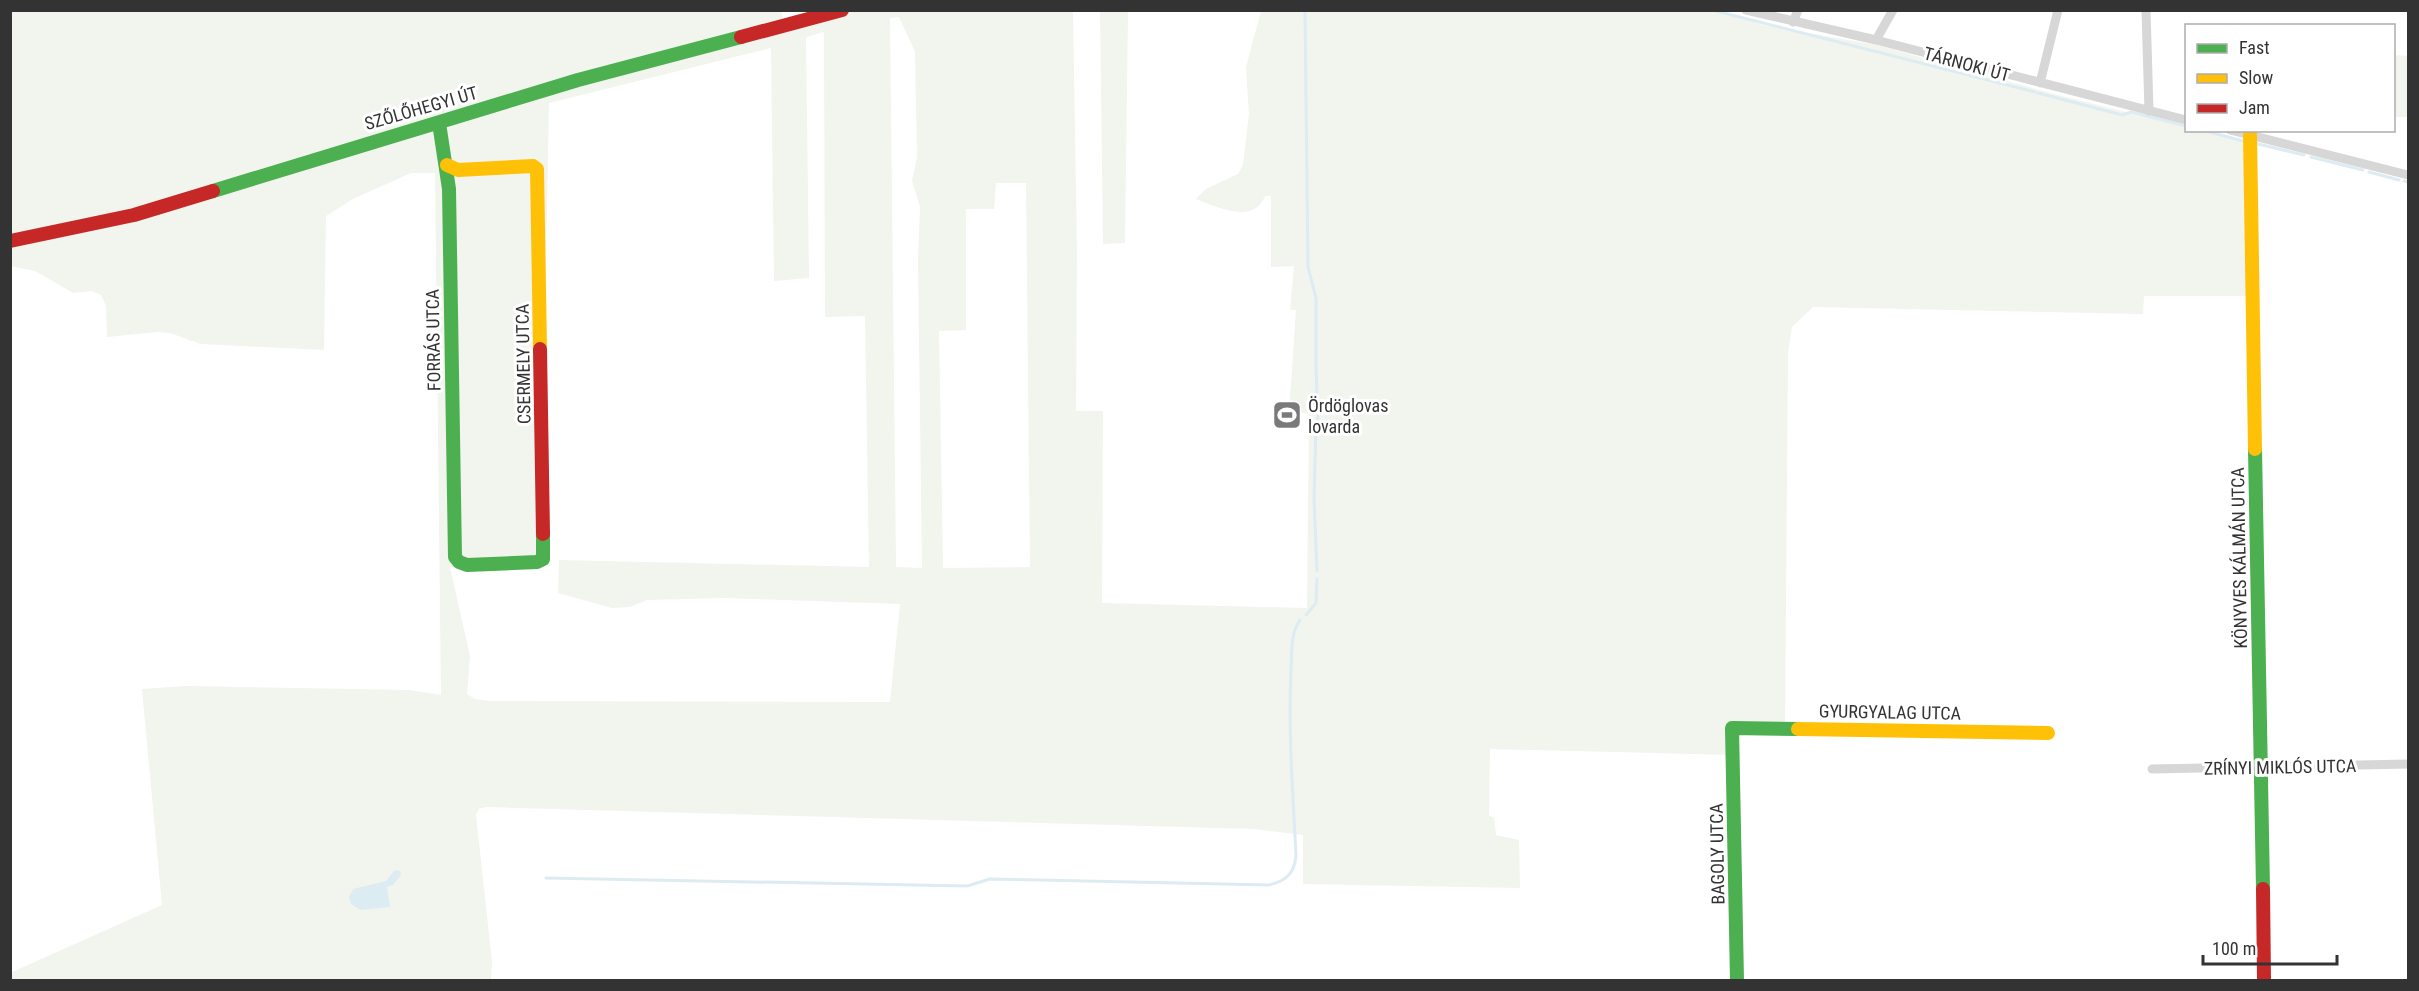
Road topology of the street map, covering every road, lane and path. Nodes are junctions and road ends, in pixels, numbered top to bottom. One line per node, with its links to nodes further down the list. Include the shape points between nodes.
1 (842, 10): 12 (street, SZŐLŐHEGYI ÚT, via 578,80)
2 (1746, 10): 7 (street, TÁRNOKI ÚT)
3 (1798, 10): 7 (street)
4 (1893, 10): 8 (street)
5 (2058, 10): 9 (street)
6 (2146, 10): 10 (street)
7 (1793, 22): 8 (street, TÁRNOKI ÚT)
8 (1876, 40): 9 (street, TÁRNOKI ÚT)
9 (2040, 83): 10 (street, TÁRNOKI ÚT)
10 (2149, 111): 11 (street, TÁRNOKI ÚT)
11 (2185, 120)
12 (439, 123): 15 (street, FORRÁS UTCA); 17 (street, SZŐLŐHEGYI ÚT, via 134,214)
13 (2238, 132): 14 (street)
14 (2250, 135): 16 (street); 22 (street, KÖNYVES KÁLMÁN UTCA)
15 (447, 165): 18 (street, FORRÁS UTCA); 18 (street, CSERMELY UTCA, via 465,170 533,166 538,176 543,559 467,565)
16 (2409, 175)
17 (10, 241)
18 (455, 557)
19 (1732, 728): 20 (street, GYURGYALAG UTCA); 24 (street, BAGOLY UTCA)
20 (2048, 733)
21 (2409, 764): 22 (street, ZRÍNYI MIKLÓS UTCA)
22 (2261, 768): 23 (street, ZRÍNYI MIKLÓS UTCA); 25 (street, KÖNYVES KÁLMÁN UTCA)
23 (2152, 769)
24 (1737, 981)
25 (2264, 981)

